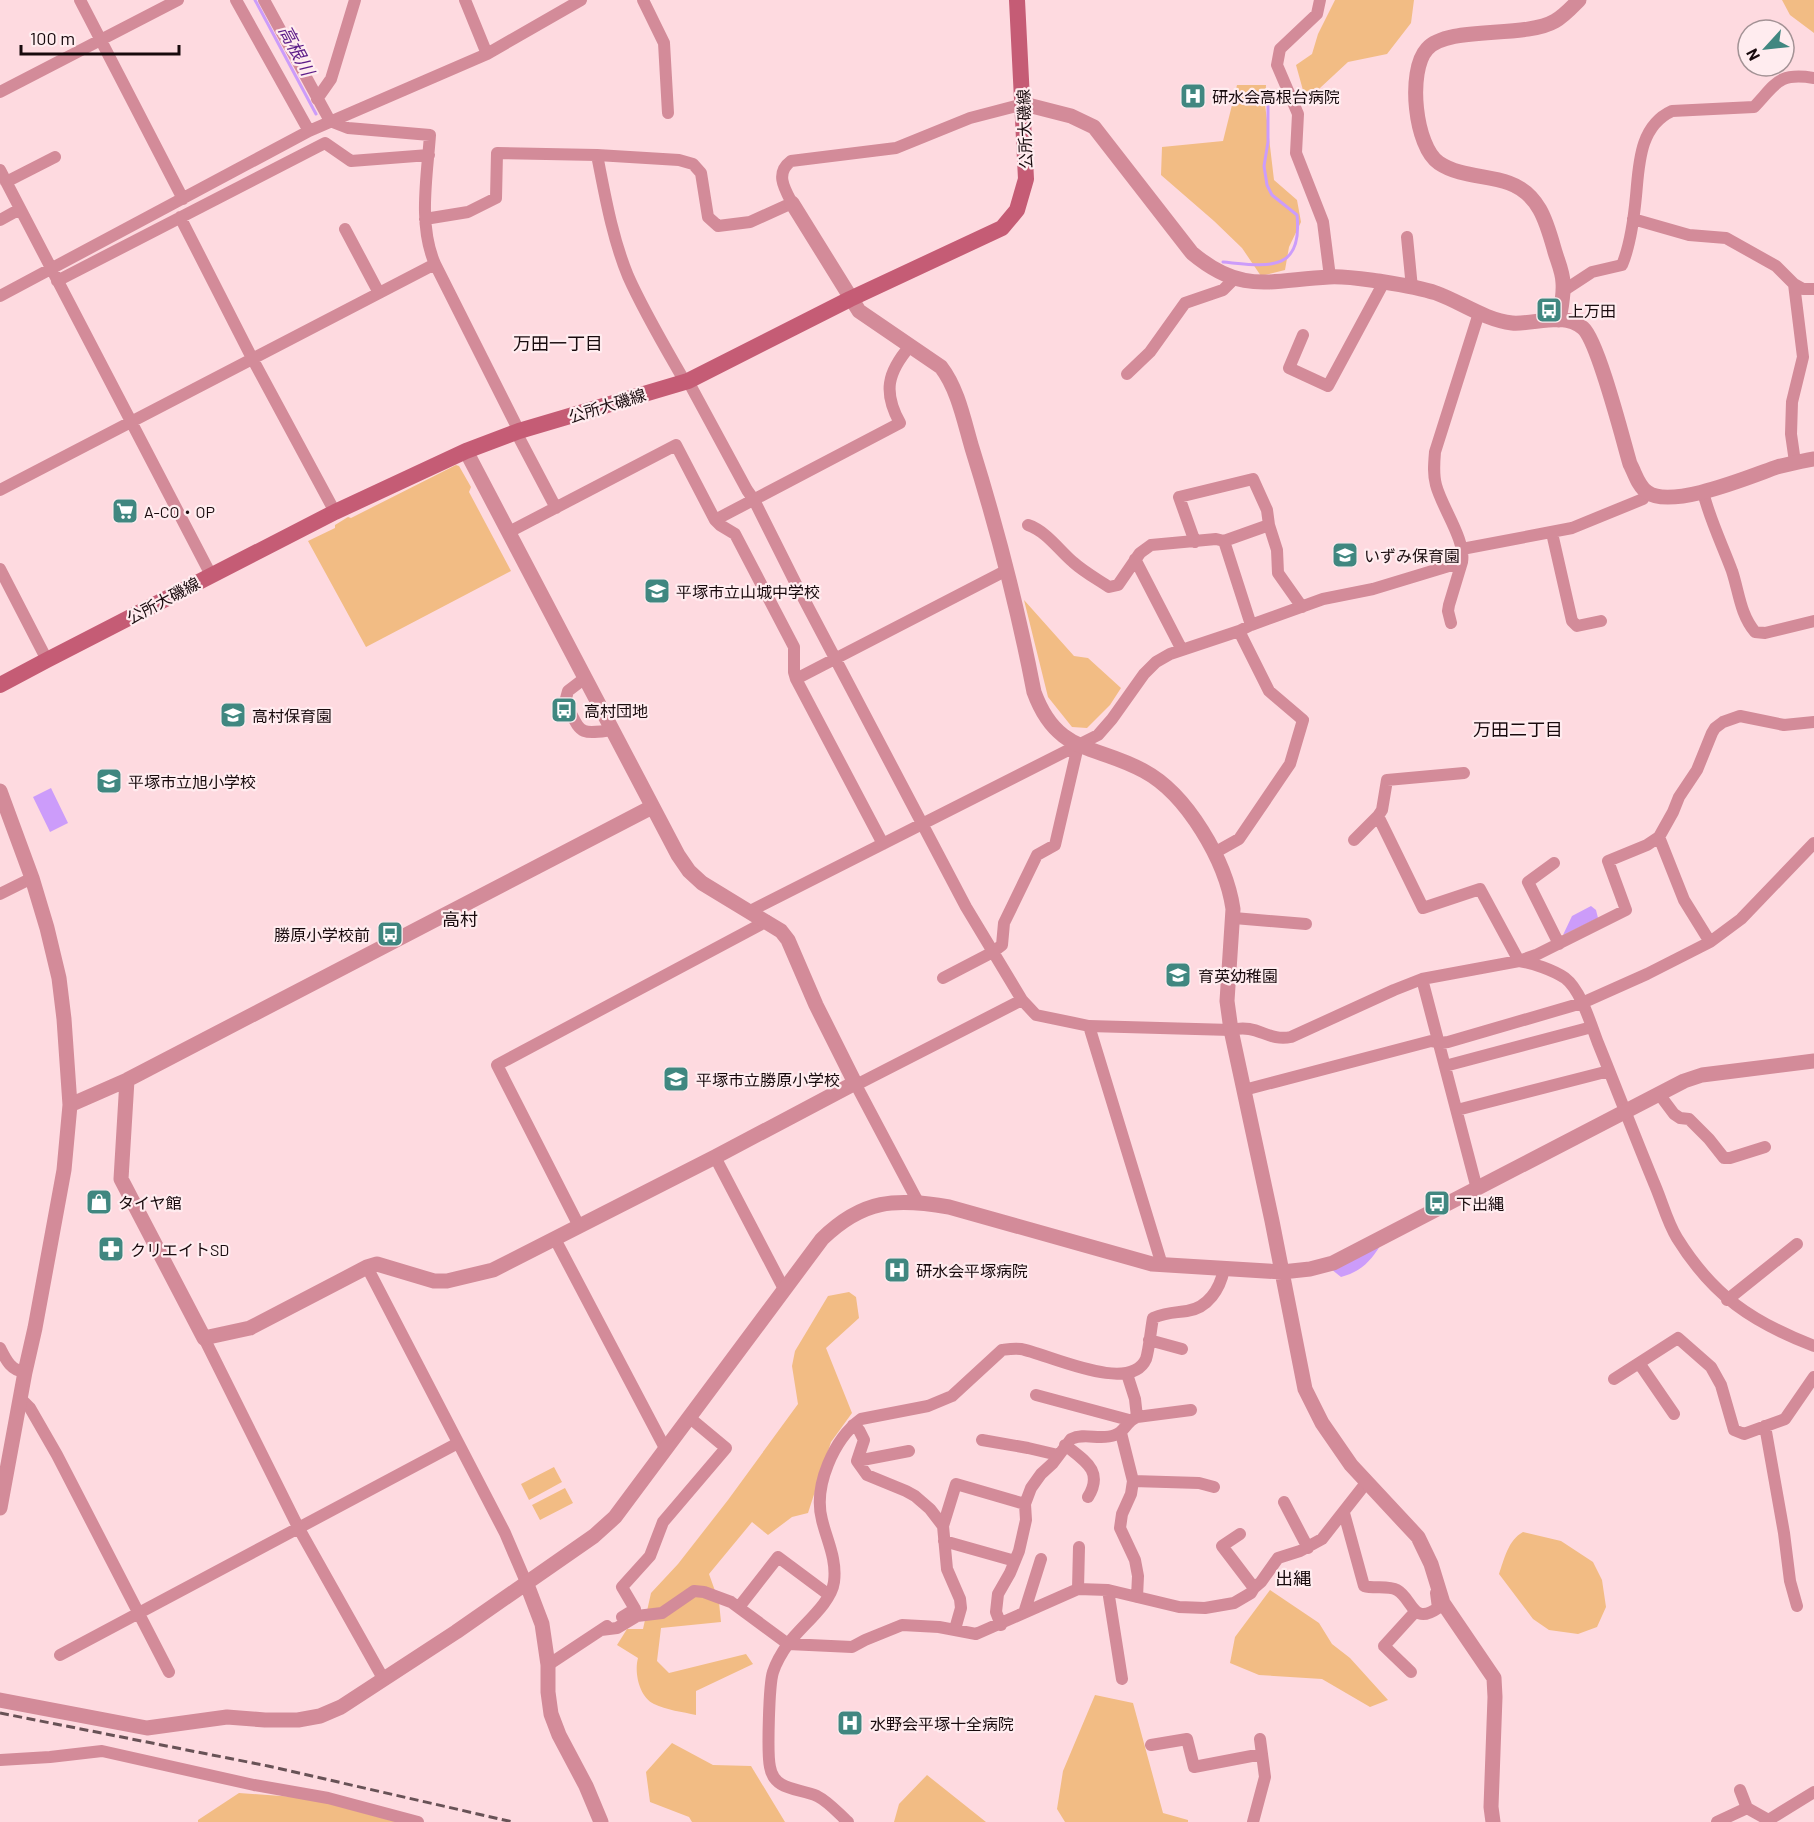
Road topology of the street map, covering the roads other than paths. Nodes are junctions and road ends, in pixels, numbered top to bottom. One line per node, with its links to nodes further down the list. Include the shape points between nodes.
1 (80, 0): 12 (street)
2 (178, 0): 12 (street)
3 (236, 0): 20 (street)
4 (264, 0): 16 (street)
5 (355, 0): 16 (street, via 331,79)
6 (465, 0): 13 (street)
7 (582, 0): 13 (street)
8 (643, 0): 18 (street, via 664,43)
9 (1017, 0): 17 (main road, 公所大磯線)
10 (1320, 0): 37 (street, via 1317,14 1280,49 1277,65 1298,114 1296,153 1323,222)
11 (1579, 0): 44 (street, via 1555,21 1539,27 1440,40 1426,50 1416,76 1420,123 1430,155 1457,171 1510,183 1534,200 1545,219 1562,274)
12 (102, 41): 15 (street); 26 (street)
13 (487, 54): 19 (street)
14 (1814, 78): 31 (street, via 1796,76 1779,80 1754,107 1672,111 1663,115 1640,151)
15 (0, 92)
16 (317, 99): 19 (street)
17 (1024, 104): 27 (street, via 970,118 896,148 791,161 782,172); 38 (street, via 1071,116 1094,127 1192,253 1224,276); 47 (main road, 公所大磯線, via 1026,179 1010,220 982,238)
18 (668, 113)
19 (330, 122): 20 (street); 22 (street, via 348,129 430,135)
20 (309, 131): 26 (street)
21 (597, 154): 27 (street, via 693,164 701,173 708,217 718,226 750,222); 30 (street, via 497,153 496,198 468,212); 54 (street, via 627,273)
22 (429, 155): 29 (street, via 351,161 325,143); 30 (street)
23 (55, 157): 25 (street)
24 (0, 170): 25 (street)
25 (6, 182): 28 (street)
26 (183, 199): 36 (street)
27 (792, 203): 47 (street)
28 (20, 209): 32 (street); 36 (street)
29 (180, 218): 39 (street); 52 (street)
30 (425, 219): 35 (street, via 428,248)
31 (1633, 219): 41 (street, via 1689,235 1726,238 1776,266); 44 (street, via 1623,265 1593,272)
32 (0, 220)
33 (345, 229): 45 (street)
34 (1407, 237): 42 (street)
35 (435, 264): 45 (street); 56 (street)
36 (51, 269): 39 (street); 46 (street)
37 (1330, 277): 38 (street, via 1281,283); 40 (street)
38 (1235, 278): 53 (street, via 1223,290 1185,303 1150,352)
39 (57, 281): 55 (street)
40 (1384, 282): 42 (street); 50 (street, via 1328,386 1289,368)
41 (1794, 284): 43 (street); 59 (street, via 1803,357 1792,402)
42 (1412, 288): 48 (street, via 1435,293)
43 (1814, 289)
44 (1563, 291): 49 (street)
45 (379, 293): 52 (street)
46 (0, 296)
47 (850, 299): 51 (street, via 868,318); 54 (main road, 公所大磯線)
48 (1479, 313): 49 (street, via 1511,323); 73 (street, via 1434,465 1436,487)
49 (1559, 320): 61 (street, via 1584,328 1589,337 1630,464)
50 (1303, 335)
51 (910, 346): 63 (street, via 891,374 889,388 900,423); 76 (street, via 948,376)
52 (252, 358): 55 (street); 65 (street)
53 (1127, 374)
54 (686, 381): 56 (main road, 公所大磯線); 63 (street)
55 (130, 422): 60 (street); 77 (street)
56 (517, 431): 57 (main road, 公所大磯線); 64 (street)
57 (466, 451): 65 (main road, 公所大磯線); 69 (street)
58 (1814, 459): 59 (street)
59 (1795, 462): 62 (street)
60 (0, 490)
61 (1646, 492): 62 (street, via 1657,497); 70 (street, via 1643,499)
62 (1703, 492): 80 (street, via 1742,609 1755,632)
63 (754, 500): 66 (street); 85 (street)
64 (556, 508): 66 (street, via 676,445); 69 (street)
65 (335, 512): 77 (main road, 公所大磯線)
66 (715, 520): 88 (street, via 735,534 794,647)
67 (1028, 525): 74 (street, via 1109,587 1118,585)
68 (1269, 525): 71 (street); 72 (street, via 1268,510 1253,479 1179,497); 78 (street, via 1277,550 1278,573)
69 (509, 532): 87 (street)
70 (1552, 533): 73 (street); 79 (street, via 1572,621 1577,626)
71 (1224, 541): 72 (street); 82 (street)
72 (1195, 542): 74 (street, via 1151,544)
73 (1462, 555): 78 (street, via 1373,589 1323,599); 81 (street, via 1448,611)
74 (1135, 559): 84 (street)
75 (0, 569): 86 (street)
76 (1007, 570): 85 (street); 92 (street, via 1041,710 1047,721)
77 (211, 575): 86 (main road, 公所大磯線)
78 (1302, 608): 82 (street)
79 (1601, 621)
80 (1814, 621)
81 (1451, 623)
82 (1251, 625): 83 (street)
83 (1239, 632): 84 (street); 102 (street, via 1269,691 1303,720 1290,764 1239,839)
84 (1182, 650): 92 (street, via 1156,662 1098,735)
85 (835, 659): 88 (street); 97 (street)
86 (47, 660): 89 (main road, 公所大磯線)
87 (585, 678): 91 (street); 91 (street, via 568,691 565,702 580,730)
88 (796, 679): 101 (street)
89 (0, 685)
90 (1814, 722): 98 (street, via 1785,724 1740,716 1723,722 1715,728 1697,770)
91 (613, 730): 95 (street)
92 (1078, 746): 97 (street); 102 (street, via 1157,779 1195,820); 112 (street, via 1055,845 1037,855 1004,923 1002,945)
93 (1464, 773): 96 (street, via 1388,780)
94 (0, 792): 104 (street)
95 (652, 807): 106 (street, via 689,871); 125 (street)
96 (1378, 816): 99 (street); 113 (street, via 1423,908 1480,889)
97 (923, 824): 101 (street); 112 (street)
98 (1659, 837): 110 (street, via 1684,900); 111 (street, via 1608,861 1626,910)
99 (1354, 840)
100 (1814, 843): 110 (street, via 1741,919)
101 (883, 844): 106 (street)
102 (1214, 853): 107 (street, via 1231,895)
103 (1554, 863): 111 (street, via 1528,882)
104 (32, 878): 105 (street); 129 (street, via 58,978)
105 (0, 894)
106 (750, 911): 108 (street)
107 (1234, 918): 109 (street); 120 (street, via 1227,1001)
108 (767, 921): 126 (street, via 788,940); 136 (street, via 497,1065)
109 (1306, 924)
110 (1710, 942): 117 (street)
111 (1559, 944): 113 (street)
112 (993, 952): 114 (street); 116 (street)
113 (1518, 961): 115 (street); 117 (street, via 1565,978)
114 (943, 978)
115 (1422, 979): 120 (street, via 1291,1037 1283,1039 1243,1027); 121 (street)
116 (1022, 1000): 118 (street, via 1036,1015); 126 (street)
117 (1582, 1003): 119 (street); 121 (street)
118 (1089, 1026): 120 (street); 139 (street)
119 (1592, 1028): 123 (street); 124 (street)
120 (1231, 1030): 127 (street)
121 (1440, 1043): 123 (street); 127 (street, via 1431,1041)
122 (1814, 1060): 128 (street, via 1702,1075)
123 (1445, 1066): 130 (street)
124 (1609, 1071): 130 (street); 131 (street)
125 (127, 1080): 129 (street); 145 (street, via 121,1179)
126 (856, 1084): 133 (street); 135 (street)
127 (1244, 1090): 142 (street)
128 (1659, 1094): 131 (street); 132 (street, via 1674,1114 1689,1119 1724,1158)
129 (70, 1105): 151 (street, via 63,1170)
130 (1457, 1110): 134 (street)
131 (1625, 1112): 134 (street); 144 (street, via 1676,1237)
132 (1765, 1147)
133 (715, 1157): 136 (street); 143 (street)
134 (1477, 1188): 142 (street, via 1333,1263)
135 (918, 1202): 139 (street, via 950,1207); 143 (street, via 885,1203 840,1221)
136 (579, 1226): 137 (street)
137 (555, 1239): 140 (street, via 493,1270 447,1281 434,1281 377,1264); 166 (street)
138 (1797, 1244): 144 (street)
139 (1162, 1265): 141 (street)
140 (367, 1267): 145 (street, via 250,1328); 165 (street)
141 (1224, 1269): 142 (street); 146 (street, via 1209,1301 1188,1311 1169,1311 1154,1318)
142 (1282, 1272): 171 (street, via 1305,1389 1322,1423)
143 (784, 1289): 159 (street)
144 (1728, 1300): 147 (street, via 1777,1332)
145 (204, 1338): 179 (street)
146 (1149, 1340): 149 (street); 152 (street, via 1146,1359 1137,1371)
147 (1814, 1346)
148 (0, 1348): 151 (street, via 9,1365)
149 (1182, 1349)
150 (1639, 1363): 154 (street); 158 (street); 162 (street, via 1678,1338 1712,1366 1734,1430 1744,1434)
151 (25, 1372): 156 (street)
152 (1126, 1374): 160 (street, via 1135,1399); 161 (street, via 1058,1362 1023,1349 1002,1350 952,1396 928,1406 861,1419)
153 (1814, 1377): 162 (street, via 1785,1419)
154 (1614, 1379)
155 (1036, 1395): 160 (street)
156 (21, 1399): 176 (street); 196 (street, via 57,1455)
157 (1191, 1410): 160 (street)
158 (1674, 1414)
159 (690, 1418): 166 (street); 200 (street, via 726,1448 663,1522 650,1556 622,1587 635,1609)
160 (1133, 1418): 163 (street)
161 (853, 1425): 169 (street, via 864,1440); 191 (street, via 836,1447 823,1480 821,1518 833,1554 834,1584)
162 (1765, 1426): 193 (street)
163 (1121, 1433): 167 (street, via 1103,1439 1078,1435); 170 (street)
164 (982, 1440): 167 (street)
165 (458, 1443): 179 (street); 186 (street)
166 (666, 1450): 186 (street, via 615,1517)
167 (1062, 1450): 173 (street, via 1085,1461 1093,1472 1095,1486); 175 (street, via 1031,1488)
168 (909, 1451): 169 (street)
169 (857, 1461): 178 (street, via 867,1475 915,1496)
170 (1133, 1481): 172 (street); 192 (street, via 1120,1528 1135,1560)
171 (1366, 1483): 177 (street); 189 (street, via 1418,1537)
172 (1214, 1487)
173 (1088, 1497)
174 (1284, 1502): 183 (street)
175 (1025, 1504): 178 (street, via 956,1484); 185 (street, via 1026,1520)
176 (0, 1508)
177 (1344, 1513): 183 (street, via 1322,1539); 195 (street, via 1364,1586 1399,1591)
178 (943, 1526): 181 (street)
179 (298, 1527): 196 (street); 207 (street)
180 (1240, 1534): 187 (street, via 1222,1546)
181 (944, 1541): 185 (street); 199 (street, via 947,1569 960,1599)
182 (1079, 1547): 188 (street)
183 (1308, 1548): 187 (street, via 1278,1558)
184 (1041, 1559): 197 (street)
185 (1015, 1561): 198 (street, via 998,1594 996,1612)
186 (526, 1582): 203 (street, via 542,1624); 207 (street)
187 (1254, 1588): 192 (street, via 1234,1603 1205,1608 1179,1607)
188 (1077, 1589): 190 (street); 197 (street)
189 (1438, 1589): 195 (street, via 1438,1608 1431,1613); 221 (street, via 1443,1604 1494,1678)
190 (1108, 1590): 192 (street); 206 (street)
191 (829, 1595): 194 (street, via 778,1557); 201 (street)
192 (1137, 1597)
193 (1797, 1606)
194 (739, 1607): 200 (street, via 704,1592 694,1592 662,1613 637,1616 617,1628); 201 (street)
195 (1415, 1612): 205 (street, via 1384,1646)
196 (138, 1613): 202 (street); 204 (street)
197 (1024, 1613): 198 (street)
198 (1001, 1624): 199 (street, via 976,1634)
199 (955, 1629): 201 (street, via 902,1625 852,1647)
200 (602, 1630): 203 (street)
201 (788, 1644): 219 (street, via 773,1671 770,1767 775,1780 788,1788 816,1795)
202 (60, 1654)
203 (548, 1665): 218 (street, via 551,1714)
204 (169, 1672)
205 (1411, 1672)
206 (1122, 1679)
207 (384, 1680): 208 (street, via 320,1716 298,1720 227,1717 147,1728)
208 (0, 1700)
209 (1260, 1739): 211 (street)
210 (1151, 1745): 211 (street, via 1187,1739 1194,1767)
211 (1262, 1754): 220 (street, via 1265,1777)
212 (0, 1760): 217 (street, via 102,1751 328,1798)
213 (1740, 1790): 215 (street)
214 (1814, 1792): 216 (street)
215 (1747, 1808): 216 (street); 222 (street)
216 (1771, 1821)
217 (418, 1822)
218 (601, 1822)
219 (848, 1822)
220 (1253, 1822)
221 (1493, 1822)
222 (1717, 1822)

